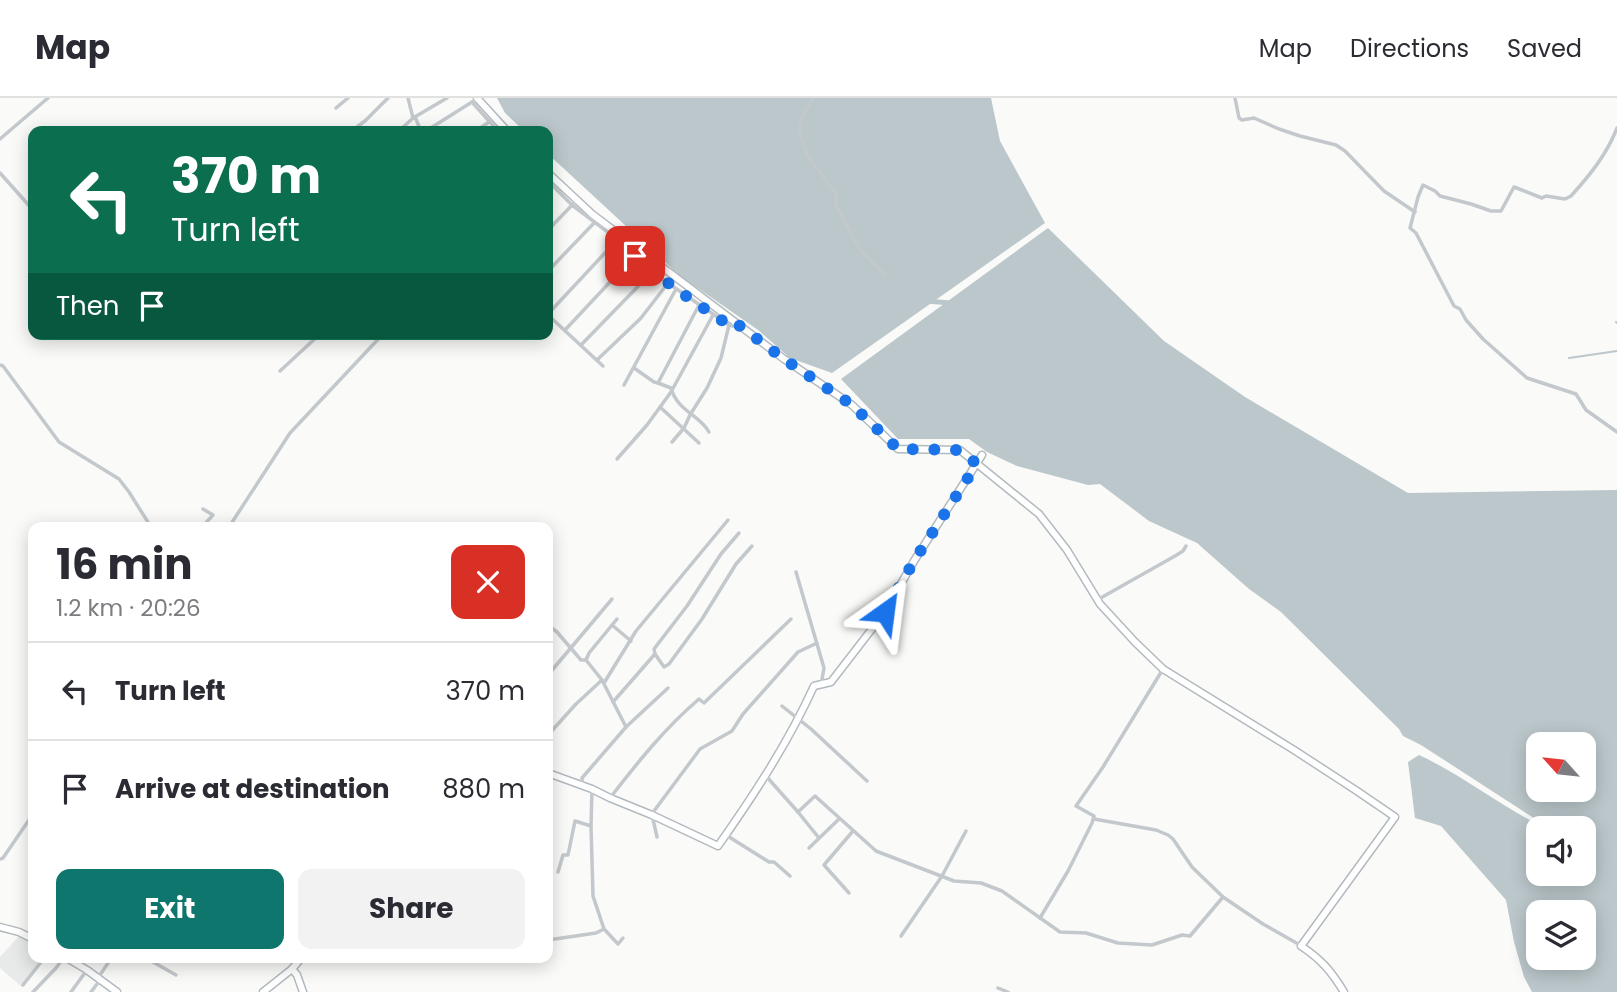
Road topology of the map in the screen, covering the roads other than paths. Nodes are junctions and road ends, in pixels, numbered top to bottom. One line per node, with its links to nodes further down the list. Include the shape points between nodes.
1 (48, 98): 20 (street)
2 (348, 98): 9 (street)
3 (388, 98): 12 (street)
4 (408, 98): 10 (street)
5 (447, 98): 10 (street)
6 (813, 98): 33 (street, via 801,119 807,155 836,194 836,205 860,250)
7 (1235, 98): 26 (street, via 1238,118 1254,118 1336,145 1384,191)
8 (476, 100): 11 (street); 15 (street); 18 (street)
9 (336, 107)
10 (414, 118): 13 (street); 14 (street)
11 (489, 122): 16 (street); 17 (street)
12 (358, 126)
13 (405, 126)
14 (420, 126)
15 (432, 126)
16 (483, 126)
17 (493, 126)
18 (501, 126)
19 (1617, 128): 26 (street, via 1602,158 1564,199 1542,198 1514,187 1501,211 1492,211 1440,196 1423,185)
20 (0, 139)
21 (0, 173): 25 (street)
22 (553, 179): 24 (street)
23 (553, 188): 24 (street)
24 (574, 202): 27 (street); 28 (street); 30 (street)
25 (28, 205)
26 (1415, 212): 57 (street, via 1410,228 1454,306 1483,339 1527,378 1576,394 1586,410)
27 (595, 222): 29 (street); 31 (street)
28 (553, 225)
29 (617, 240): 30 (street); 37 (street)
30 (638, 253): 32 (street); 40 (street); 41 (street)
31 (553, 266)
32 (653, 271): 34 (street); 44 (street)
33 (884, 274)
34 (668, 283): 35 (street); 45 (street, via 641,318)
35 (676, 289): 36 (street); 48 (street)
36 (699, 305): 38 (street); 50 (street)
37 (553, 309)
38 (713, 314): 40 (street); 52 (street)
39 (553, 319): 41 (street)
40 (733, 324): 54 (street, via 707,388); 62 (street, via 852,405 898,449 960,450)
41 (565, 330): 44 (street)
42 (314, 340): 49 (street)
43 (377, 340): 67 (street, via 290,433)
44 (582, 345): 45 (street)
45 (597, 360): 47 (street)
46 (0, 365): 65 (street, via 59,442 119,479)
47 (603, 366)
48 (634, 368): 50 (street); 51 (street)
49 (280, 371)
50 (658, 383): 52 (street)
51 (624, 385)
52 (671, 392): 53 (street); 54 (street)
53 (660, 407): 55 (street); 61 (street)
54 (690, 415): 55 (street); 56 (street)
55 (684, 428): 58 (street); 59 (street)
56 (709, 432)
57 (1617, 432)
58 (672, 442)
59 (699, 443)
60 (982, 456): 62 (street)
61 (617, 459)
62 (977, 464): 73 (street, via 1039,514); 86 (street, via 885,612 831,682)
63 (203, 509): 66 (street, via 213,515)
64 (728, 520): 78 (street)
65 (147, 522)
66 (207, 522)
67 (232, 522)
68 (739, 533): 81 (street)
69 (752, 546): 81 (street, via 669,664 664,667)
70 (1186, 546): 73 (street)
71 (796, 572): 79 (street)
72 (612, 599): 80 (street)
73 (1097, 600): 84 (street)
74 (791, 619): 98 (street, via 704,703 699,699 673,723)
75 (617, 620): 76 (street)
76 (611, 625): 78 (street); 82 (street)
77 (553, 629): 80 (street)
78 (631, 640): 85 (street)
79 (817, 643): 86 (street, via 824,668); 100 (street, via 798,652 732,731 699,749)
80 (570, 648): 82 (street); 83 (street)
81 (654, 654): 88 (street)
82 (586, 660): 85 (street)
83 (553, 669)
84 (1163, 669): 102 (street, via 1076,806); 124 (street, via 1395,817)
85 (603, 682): 88 (street); 92 (street)
86 (821, 685): 90 (street, via 814,686)
87 (667, 688): 91 (street)
88 (613, 702): 91 (street)
89 (782, 706): 90 (street)
90 (799, 719): 94 (street); 95 (street)
91 (626, 727): 96 (street, via 582,778)
92 (553, 730)
93 (553, 775): 96 (street)
94 (765, 776): 99 (street); 107 (street)
95 (867, 780)
96 (582, 785): 97 (street)
97 (592, 789): 98 (street); 104 (street)
98 (610, 798): 100 (street)
99 (798, 812): 101 (street, via 815,796); 109 (street)
100 (652, 815): 107 (street, via 718,846); 108 (street)
101 (839, 819): 105 (street); 109 (street)
102 (1093, 819): 116 (street, via 1168,835); 117 (street)
103 (28, 822): 111 (street)
104 (591, 826): 112 (street, via 575,821 568,855 563,855); 119 (street, via 593,897)
105 (853, 831): 114 (street, via 876,851); 115 (street, via 824,865)
106 (966, 831): 114 (street)
107 (726, 835): 113 (street)
108 (657, 837)
109 (820, 838): 110 (street)
110 (809, 848)
111 (0, 859)
112 (558, 872)
113 (790, 876)
114 (942, 876): 117 (street, via 1002,891); 121 (street)
115 (849, 892)
116 (1223, 897): 117 (street, via 1190,936 1152,945 1060,932); 124 (street)
117 (1040, 918)
118 (0, 927): 120 (street)
119 (604, 929): 122 (street, via 618,944); 123 (street)
120 (28, 936)
121 (901, 936)
122 (623, 938)
123 (553, 939)
124 (1301, 946): 144 (street, via 1319,958)
125 (40, 963): 135 (street)
126 (60, 963): 137 (street)
127 (75, 963): 132 (street)
128 (108, 963): 134 (street)
129 (155, 963): 133 (street)
130 (297, 963): 131 (street)
131 (292, 969): 141 (street); 142 (street)
132 (87, 970): 134 (street); 138 (street)
133 (176, 975)
134 (99, 979): 139 (street); 140 (street)
135 (23, 985)
136 (998, 988): 143 (street)
137 (33, 992)
138 (71, 992)
139 (91, 992)
140 (117, 992)
141 (263, 992)
142 (303, 992)
143 (1008, 992)
144 (1344, 992)

